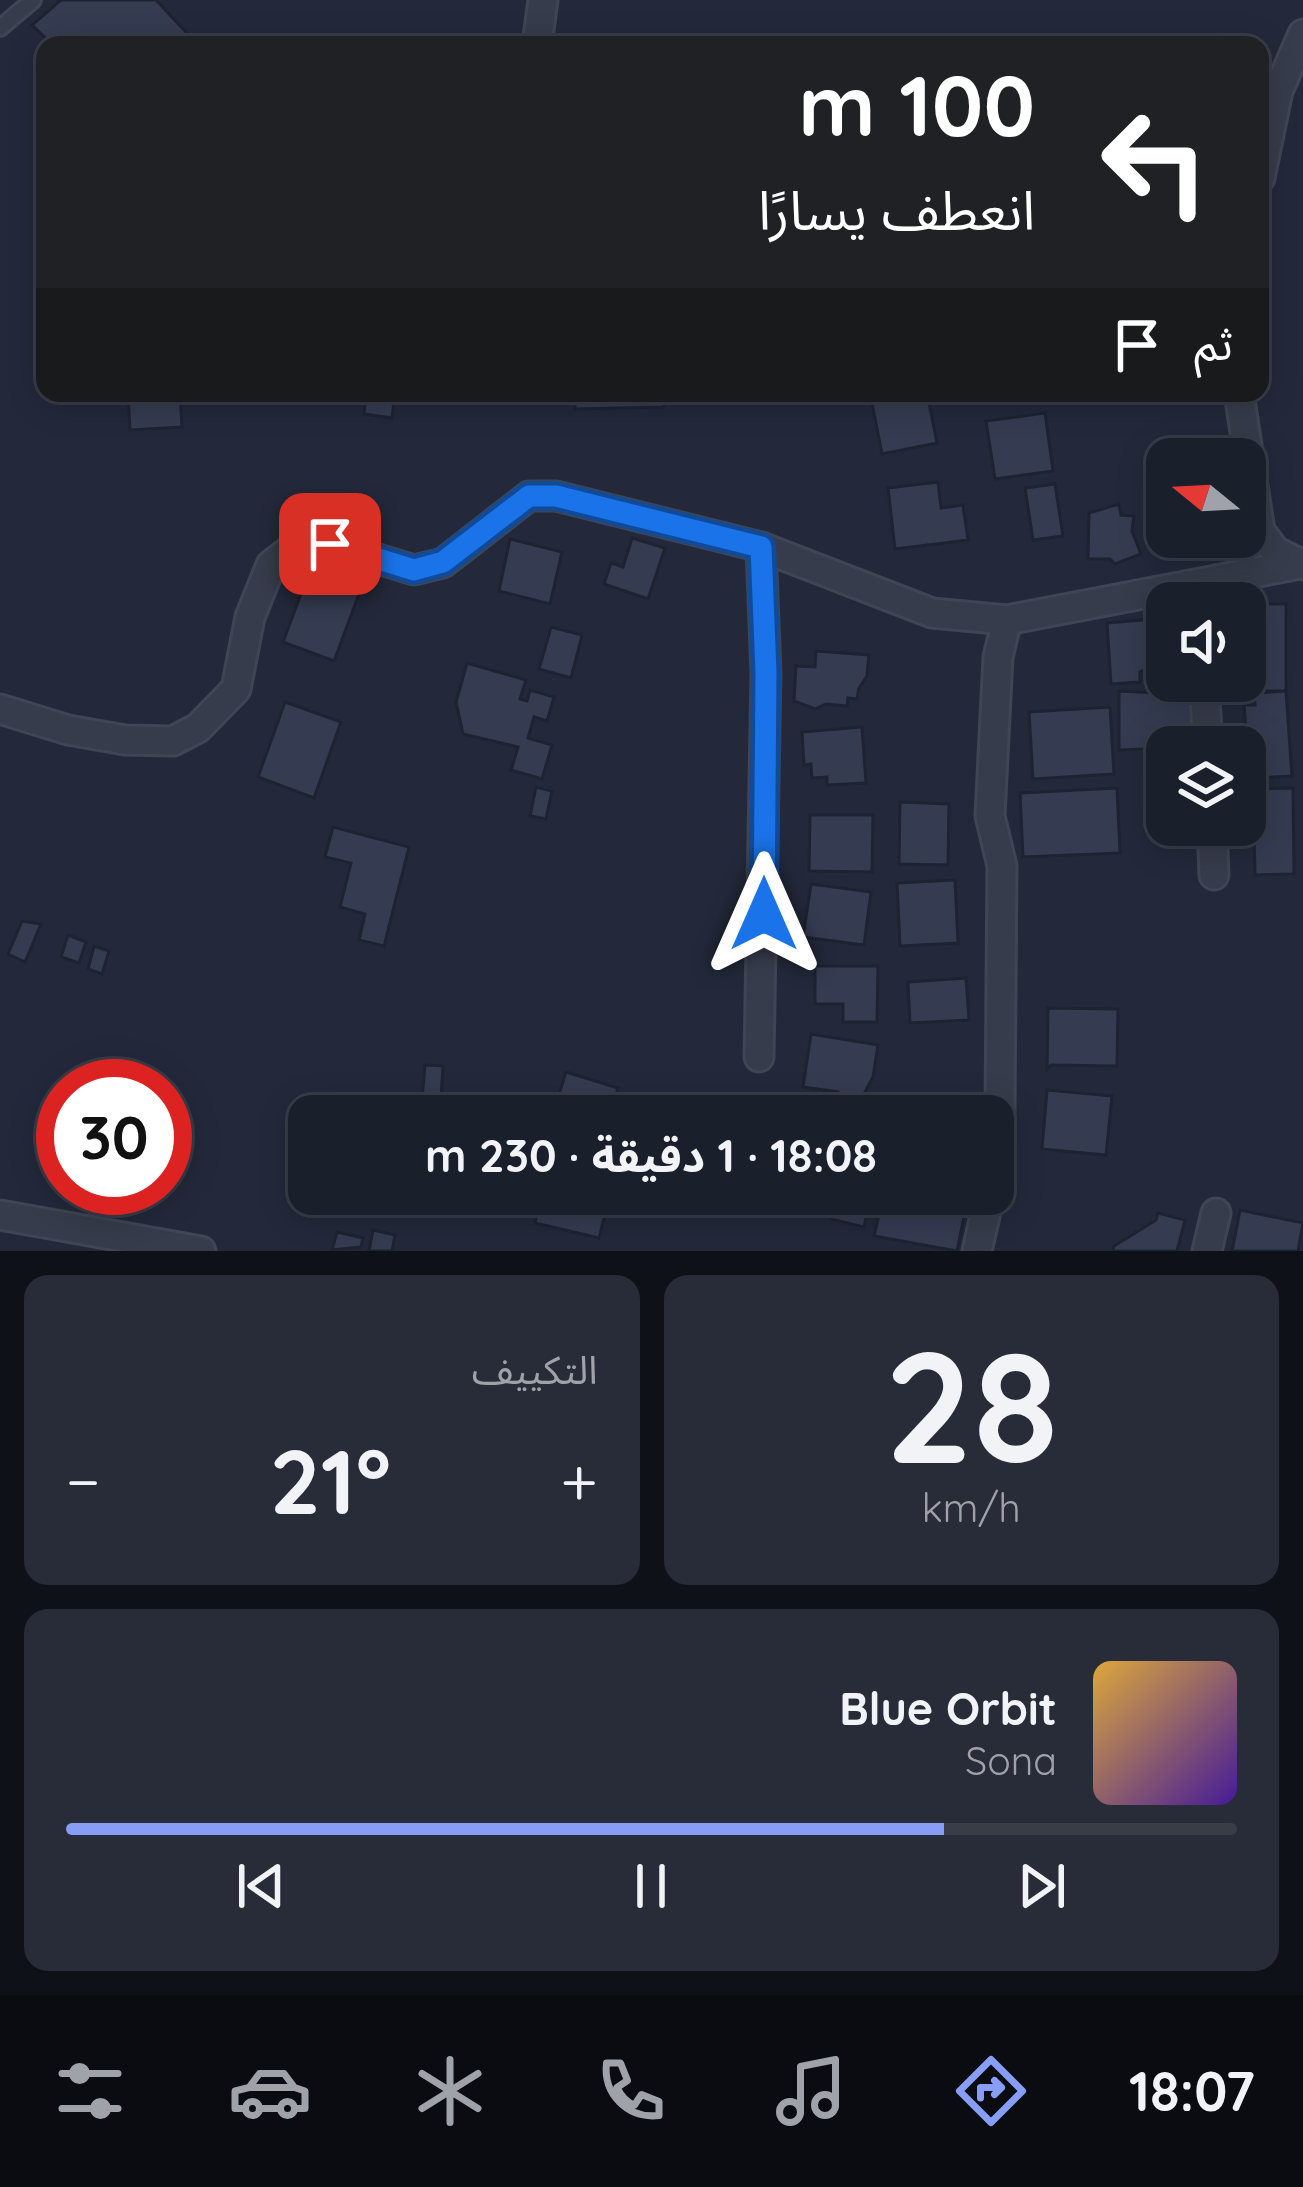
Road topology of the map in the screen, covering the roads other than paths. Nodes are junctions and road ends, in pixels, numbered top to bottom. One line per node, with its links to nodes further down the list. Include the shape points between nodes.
1 (33, 0): 3 (lane)
2 (543, 0): 5 (street)
3 (0, 28)
4 (1303, 34): 6 (street)
5 (538, 36)
6 (1269, 134)
7 (1240, 402): 9 (street, via 1260,531 1275,551)
8 (761, 547): 12 (street, via 932,614); 13 (street, via 529,496 443,562 414,570 330,544 296,546 271,565 236,688 198,728 173,741 106,737); 16 (street)
9 (1301, 564): 10 (street)
10 (1238, 582)
11 (1146, 601): 12 (street)
12 (1007, 620): 17 (street, via 990,816 1002,866)
13 (0, 709)
14 (1213, 846): 15 (street)
15 (1214, 875)
16 (759, 1057)
17 (1000, 1095)
18 (1216, 1213): 23 (street)
19 (0, 1215): 21 (street)
20 (985, 1215): 22 (street)
21 (201, 1251)
22 (976, 1251)
23 (1207, 1251)

